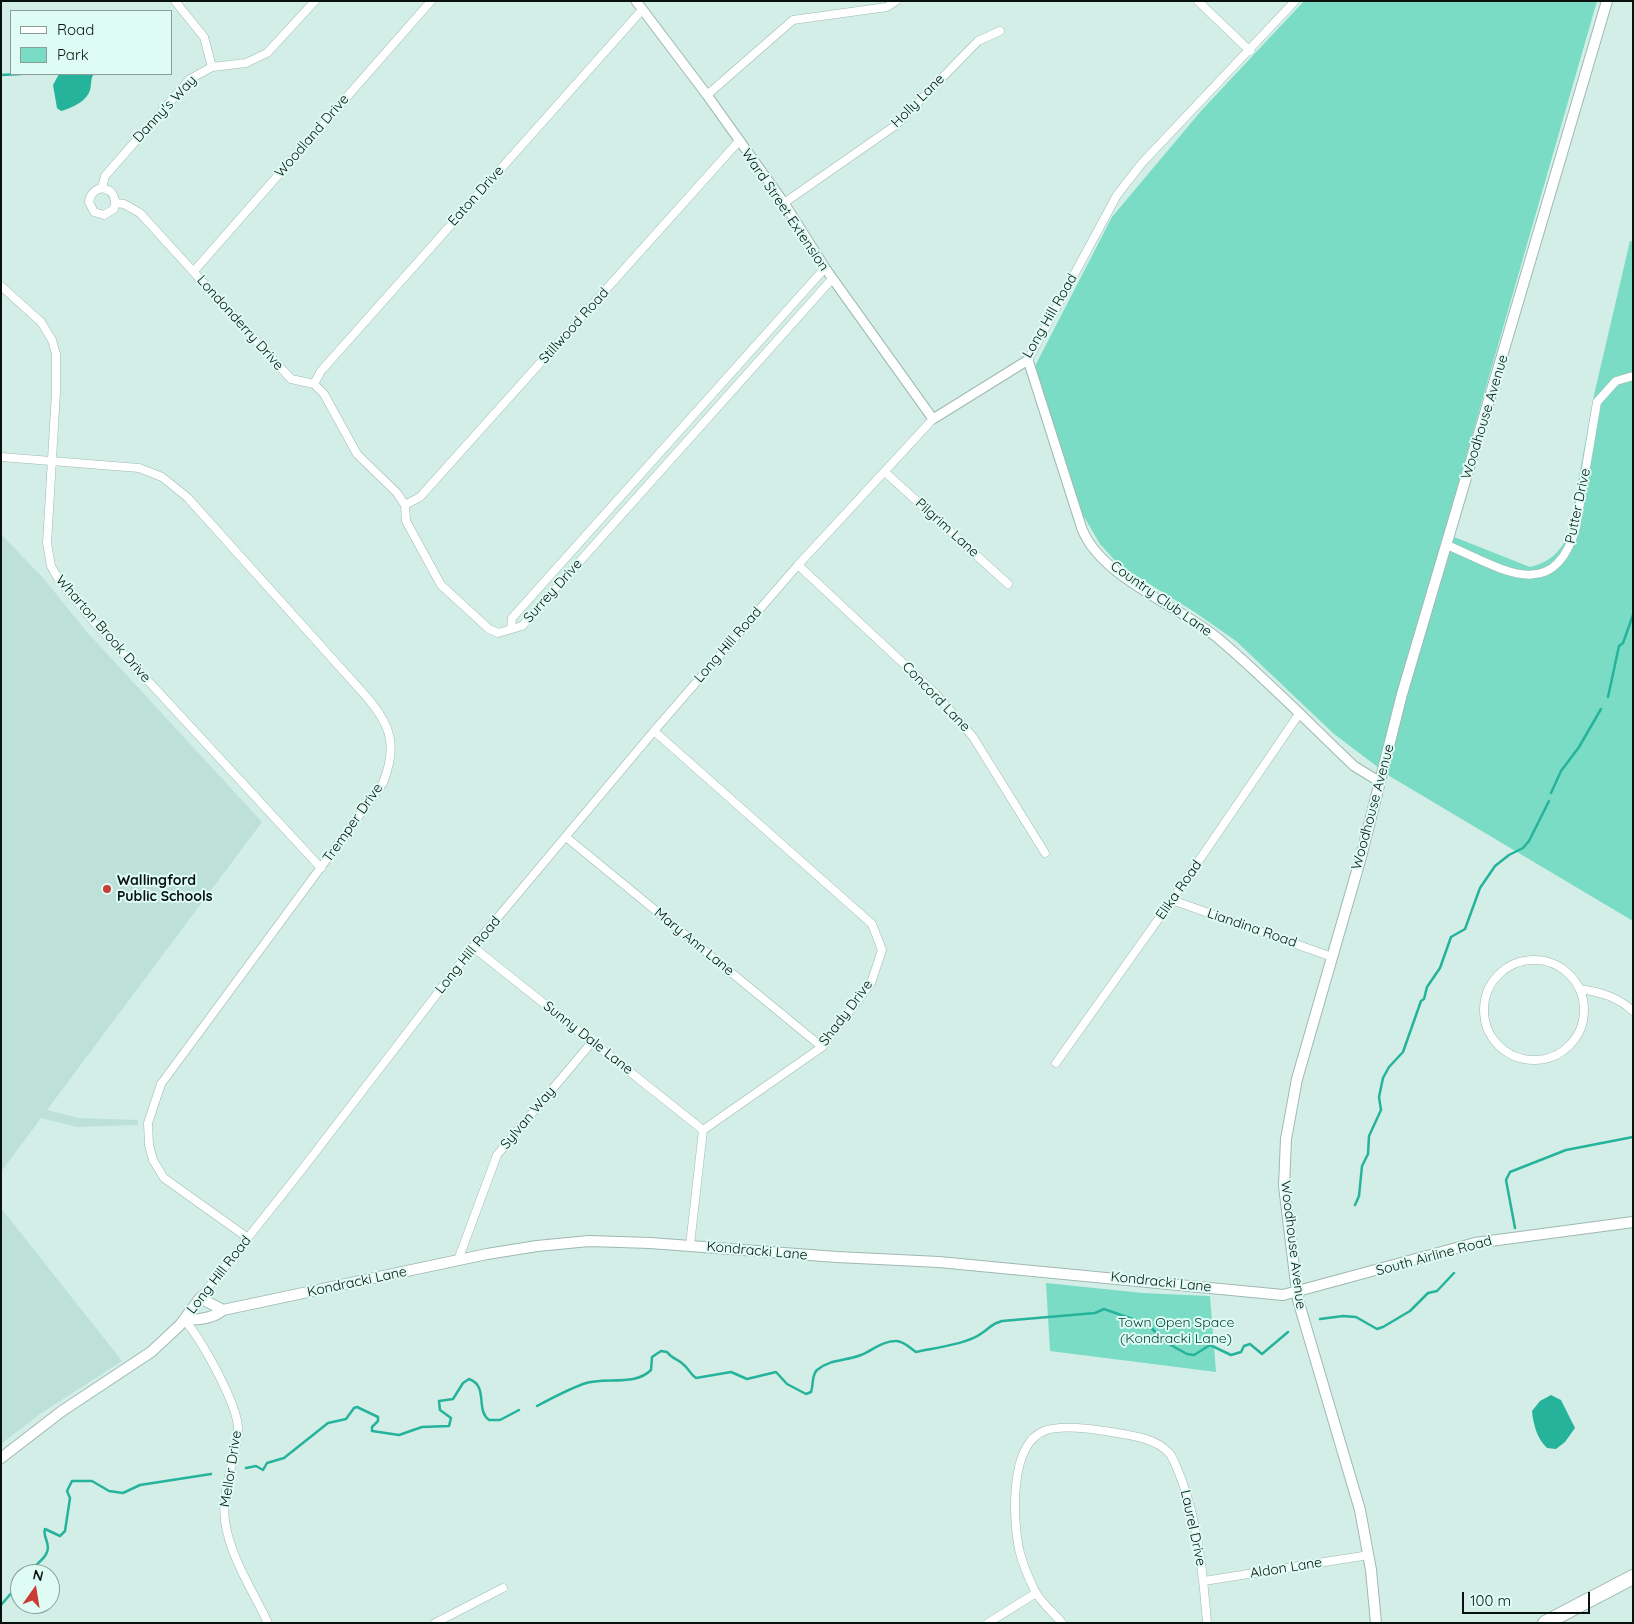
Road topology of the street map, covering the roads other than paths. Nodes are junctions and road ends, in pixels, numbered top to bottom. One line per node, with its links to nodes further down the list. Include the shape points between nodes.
1 (175, 1): 12 (street, via 204,37)
2 (316, 1): 12 (street, Danny's Way, via 258,60)
3 (431, 1): 19 (street, Woodland Drive)
4 (636, 1): 9 (street, Ward Street Extension)
5 (896, 1): 13 (street, via 887,7 794,20)
6 (1198, 1): 11 (street)
7 (1295, 1): 11 (street, Long Hill Road)
8 (1607, 1): 30 (main road, Woodhouse Avenue)
9 (642, 10): 13 (street, Ward Street Extension); 24 (street, Eaton Drive, via 321,371)
10 (1000, 31): 17 (street, Holly Lane, via 978,41 896,125)
11 (1250, 51): 22 (street, Long Hill Road, via 1142,163 1117,195)
12 (212, 67): 15 (street, Danny's Way, via 190,79 108,172)
13 (708, 95): 14 (street, Ward Street Extension)
14 (739, 141): 17 (street, Ward Street Extension); 29 (street, Stillwood Road, via 420,497)
15 (102, 188): 16 (street, via 110,191); 16 (street, Danny's Way, via 90,197 90,208 104,215 114,209)
16 (115, 203): 19 (street, via 140,213)
17 (784, 204): 18 (street, Ward Street Extension)
18 (825, 268): 20 (street, Ward Street Extension); 33 (street, Surrey Drive, via 512,618)
19 (194, 271): 24 (street, Londonderry Drive, via 290,379)
20 (832, 278): 25 (street, Ward Street Extension); 33 (street, Surrey Drive, via 522,626)
21 (1, 286): 27 (street, Wharton Brook Drive, via 41,322 56,354)
22 (1028, 360): 25 (street, Long Hill Road); 34 (street, Country Club Lane, via 1082,529 1096,552 1115,570 1219,639)
23 (1633, 376): 30 (street, Putter Drive, via 1616,381 1598,402 1576,527 1571,546 1563,559 1542,574 1527,576)
24 (314, 384): 29 (street, via 324,394 357,454)
25 (933, 419): 28 (street, Long Hill Road)
26 (1, 457): 27 (street, Tremper Drive)
27 (51, 462): 39 (street, Wharton Brook Drive, via 47,544 51,566 59,580 92,620); 39 (street, Tremper Drive, via 139,468 169,482 194,504 380,714 391,741 388,771 374,796)
28 (886, 472): 31 (street, Long Hill Road); 32 (street, Pilgrim Lane)
29 (405, 505): 33 (street, via 406,521 441,585 489,629 498,633)
30 (1447, 545): 36 (main road, Woodhouse Avenue, via 1402,694)
31 (798, 565): 35 (street, Long Hill Road); 38 (street, Concord Lane, via 936,693 974,737)
32 (1008, 584)
33 (511, 629)
34 (1299, 714): 36 (street, Country Club Lane, via 1354,766); 40 (street, Elika Road)
35 (654, 731): 37 (street, Long Hill Road); 46 (street, Shady Drive, via 872,924 882,950 872,983)
36 (1380, 782): 42 (main road, Woodhouse Avenue)
37 (566, 837): 41 (street, Long Hill Road); 46 (street, Mary Ann Lane)
38 (1045, 853)
39 (321, 868): 50 (street, Tremper Drive, via 161,1084 149,1117 149,1145 153,1160 164,1178)
40 (1172, 900): 42 (street, Liandina Road); 47 (street, Elika Road)
41 (472, 947): 45 (street, Sunny Dale Lane); 50 (street, Long Hill Road)
42 (1332, 956): 53 (main road, Woodhouse Avenue, via 1297,1080 1286,1147 1284,1186)
43 (1580, 989): 43 (street, via 1573,978 1552,963 1539,960 1513,964 1502,971 1487,992 1484,1011 1488,1030 1500,1046 1516,1057 1536,1060 1555,1056 1570,1044 1581,1028 1584,1015); 44 (street, via 1613,997)
44 (1633, 1011)
45 (592, 1042): 48 (street, Sunny Dale Lane); 52 (street, Sylvan Way, via 497,1155)
46 (822, 1047): 48 (street, Shady Drive)
47 (1056, 1062)
48 (703, 1130): 51 (street)
49 (1633, 1222): 53 (main road, South Airline Road, via 1475,1243)
50 (248, 1238): 54 (street, Long Hill Road)
51 (690, 1246): 52 (main road, Kondracki Lane, via 574,1242); 53 (main road, Kondracki Lane, via 958,1264 1268,1294)
52 (458, 1260): 55 (main road, Kondracki Lane)
53 (1297, 1292): 58 (main road, Woodhouse Avenue, via 1306,1333 1355,1488)
54 (200, 1298): 55 (main road); 56 (main road, Long Hill Road)
55 (223, 1310): 56 (main road, Kondracki Lane, via 217,1315)
56 (184, 1320): 57 (main road, via 151,1352 62,1411); 63 (street, Mellor Drive, via 196,1334 237,1417 238,1433 225,1500 225,1523 235,1554)
57 (1, 1458)
58 (1369, 1555): 60 (street, Aldon Lane); 68 (main road, Woodhouse Avenue)
59 (1633, 1577): 69 (highway)
60 (1204, 1581): 62 (street, Laurel Drive, via 1186,1489 1171,1454 1156,1443 1131,1435 1083,1428 1045,1430 1031,1439 1023,1456 1016,1482 1014,1517 1020,1551); 67 (street, Laurel Drive)
61 (503, 1588): 64 (street)
62 (1036, 1593): 65 (street); 66 (street, Laurel Drive)
63 (268, 1623)
64 (435, 1623)
65 (988, 1623)
66 (1062, 1623)
67 (1207, 1623)
68 (1376, 1623)
69 (1545, 1623)

